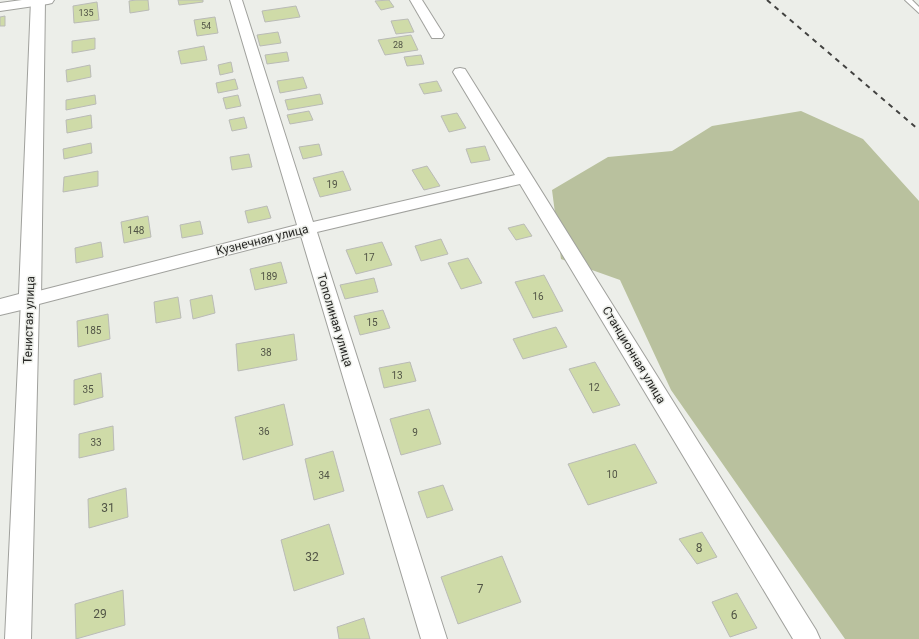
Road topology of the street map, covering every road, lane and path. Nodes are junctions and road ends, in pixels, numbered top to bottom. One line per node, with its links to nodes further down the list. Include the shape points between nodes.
1 (41, 0): 5 (street); 11 (street, Тенистая улица)
2 (236, 0): 10 (street, Тополиная улица)
3 (416, 0): 7 (street)
4 (908, 0): 6 (lane)
5 (0, 7)
6 (919, 11)
7 (437, 35)
8 (460, 72): 9 (street, Станционная улица)
9 (525, 178): 10 (street, Кузнечная улица); 15 (street, Станционная улица)
10 (306, 229): 11 (street, Кузнечная улица); 14 (street, Тополиная улица)
11 (30, 300): 12 (street, Кузнечная улица); 13 (street, Тенистая улица)
12 (0, 307)
13 (18, 639)
14 (434, 639)
15 (807, 639)

